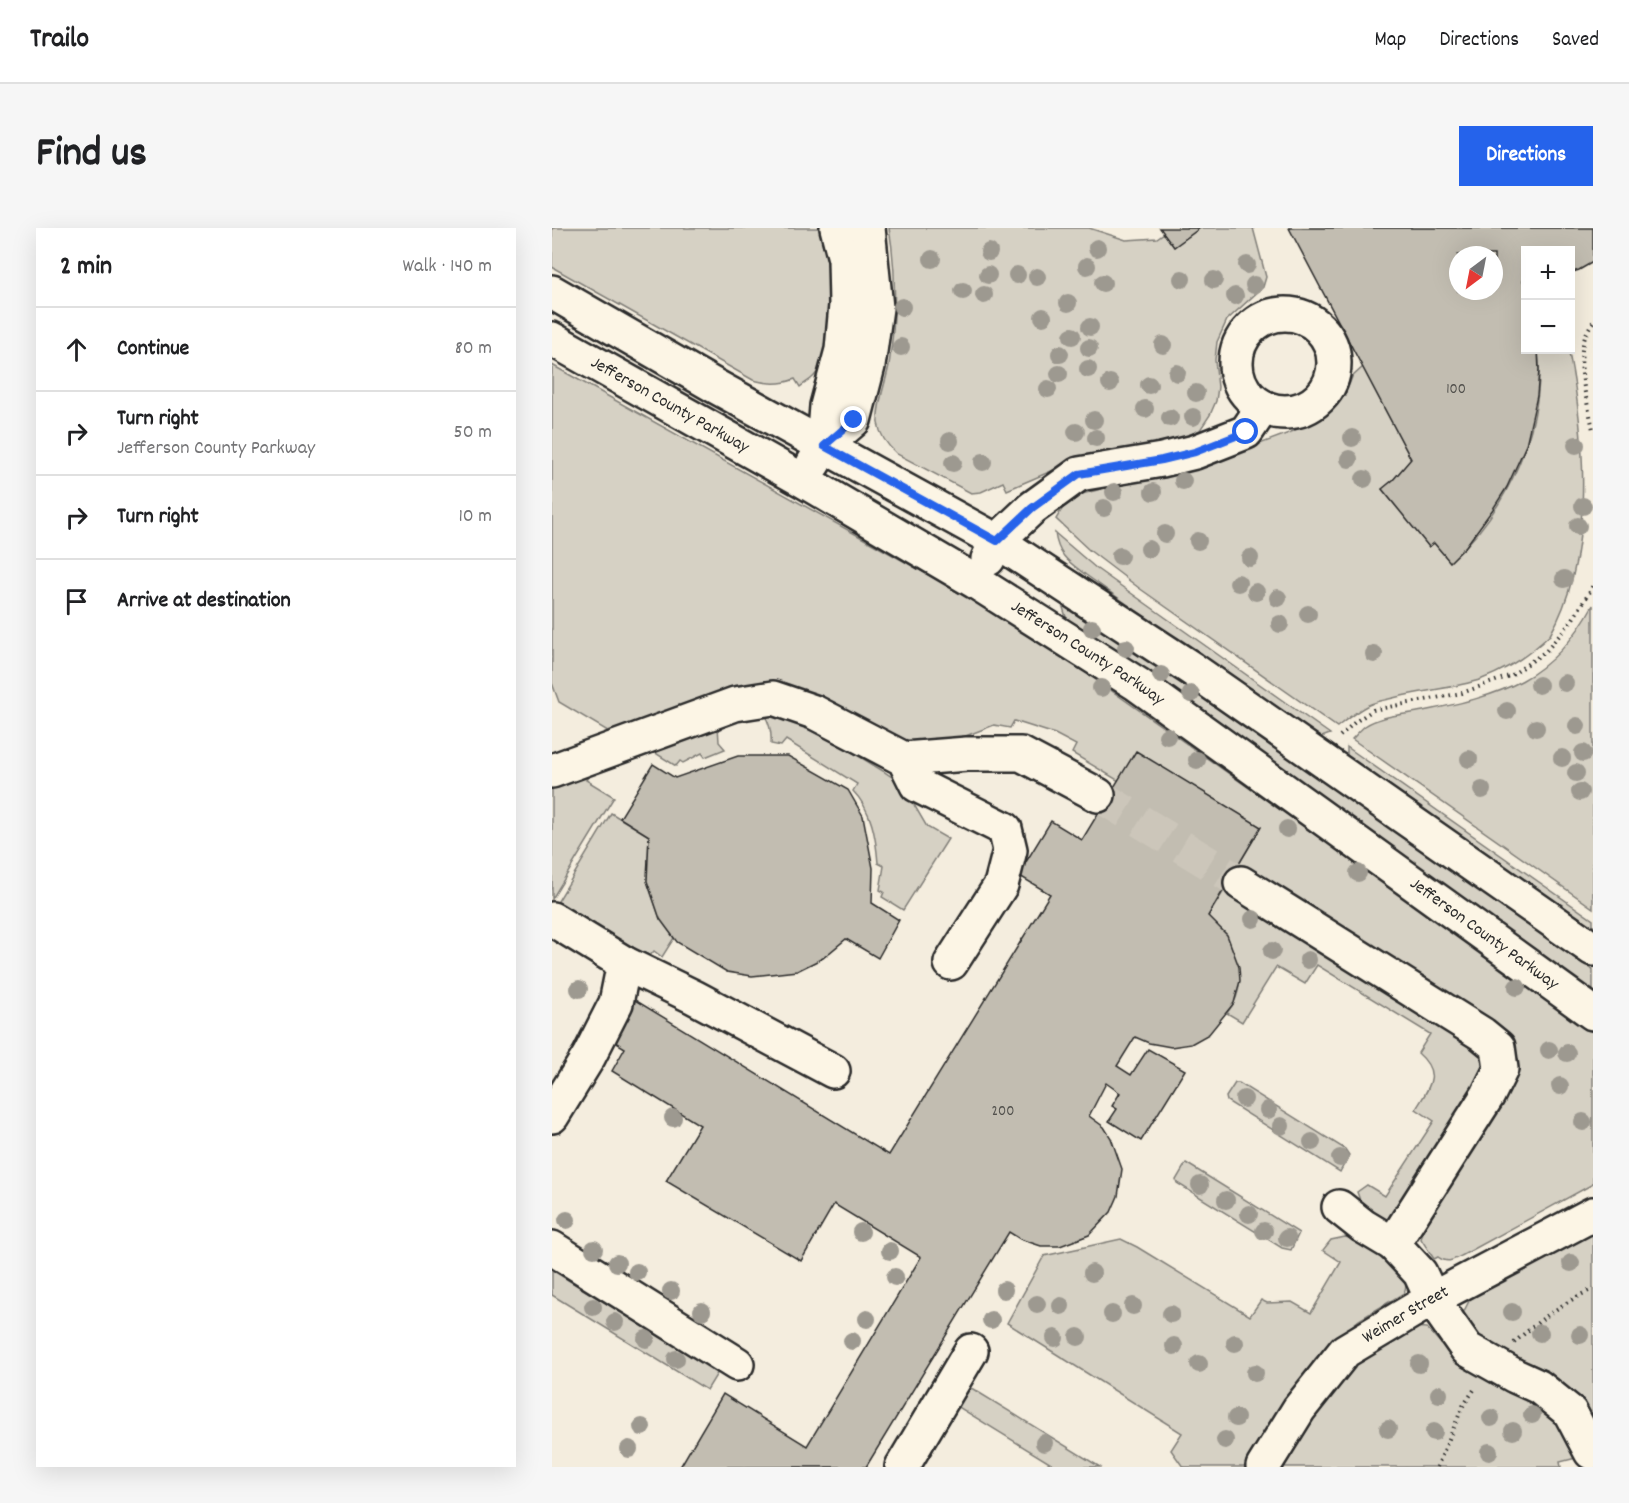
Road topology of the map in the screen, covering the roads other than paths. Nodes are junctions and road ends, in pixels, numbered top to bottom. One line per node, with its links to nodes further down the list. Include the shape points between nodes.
1 (837, 228): 6 (street, via 845,259 846,305 842,350 827,406)
2 (868, 228): 6 (street, via 876,308 868,366 854,420)
3 (552, 292): 6 (street)
4 (552, 339): 7 (street, Jefferson County Parkway)
5 (1263, 407): 8 (street, via 1246,432 1195,452 1079,474 1032,508)
6 (824, 446): 7 (street); 8 (street)
7 (804, 481): 9 (street, Jefferson County Parkway)
8 (997, 541): 9 (street); 15 (street, via 1192,669)
9 (976, 582): 18 (street, Jefferson County Parkway, via 1137,684)
10 (904, 759): 11 (street, via 814,712 773,698 735,704); 12 (street, via 1021,754); 17 (street, via 917,785 1005,829 1010,850 1001,885)
11 (552, 771)
12 (1098, 795)
13 (1241, 883): 23 (street, via 1498,1047 1501,1069 1488,1095)
14 (552, 919): 16 (street)
15 (1593, 949)
16 (624, 963): 19 (street); 20 (street, via 616,1003)
17 (951, 963)
18 (1593, 1013)
19 (833, 1071)
20 (552, 1116)
21 (1339, 1207): 23 (street)
22 (1593, 1214): 25 (street, Weimer Street)
23 (1393, 1244): 25 (street, via 1420,1273)
24 (552, 1248): 27 (street)
25 (1432, 1299): 28 (street, via 1467,1349 1539,1387 1570,1412); 30 (street, Weimer Street, via 1345,1351 1299,1409)
26 (971, 1351): 29 (street)
27 (737, 1364)
28 (1591, 1452)
29 (902, 1467)
30 (1263, 1467)

